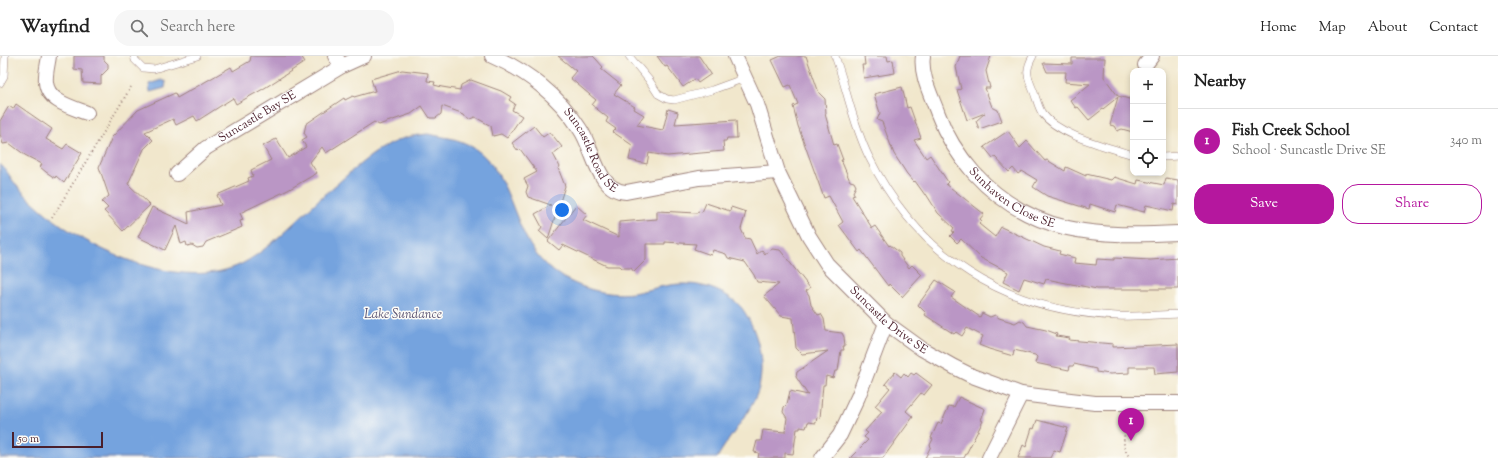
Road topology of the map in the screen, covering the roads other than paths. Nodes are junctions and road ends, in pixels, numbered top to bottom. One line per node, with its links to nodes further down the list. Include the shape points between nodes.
1 (5, 56): 14 (lane, via 4,76)
2 (49, 56): 15 (street, via 46,83 48,91 53,98)
3 (134, 56): 4 (lane, via 143,68 154,69)
4 (197, 56)
5 (364, 56): 12 (street)
6 (492, 56): 19 (street, Suncastle Road SE, via 517,69 560,101 581,130 605,182 614,190 626,192 699,178)
7 (629, 56): 13 (lane, via 658,94 667,99 674,100 712,90)
8 (735, 56): 13 (street, Suncastle Drive SE)
9 (835, 56): 22 (lane, via 859,133 868,156 885,186 905,216 925,238 960,268 1031,302 1071,312 1118,317)
10 (923, 56): 21 (street, Sunhaven Close SE, via 924,73 940,120 961,158 985,186 1004,202 1027,215 1057,226 1127,236)
11 (1033, 56): 16 (lane, via 1027,67 1028,77 1041,112 1061,130)
12 (339, 61): 20 (street, Suncastle Bay SE, via 206,148)
13 (745, 78): 19 (street, Suncastle Drive SE, via 757,104)
14 (0, 83)
15 (87, 113)
16 (1130, 154)
17 (1178, 156): 18 (lane)
18 (1166, 157)
19 (778, 172): 23 (street, Suncastle Drive SE, via 809,236 827,264)
20 (177, 174)
21 (1178, 233)
22 (1178, 314)
23 (886, 323): 24 (street, Suncastle Drive SE, via 922,349 954,367); 26 (street, via 858,397 840,435)
24 (1021, 394): 25 (street, Suncastle Drive SE, via 1120,404); 27 (street)
25 (1178, 403)
26 (822, 458)
27 (989, 458)

